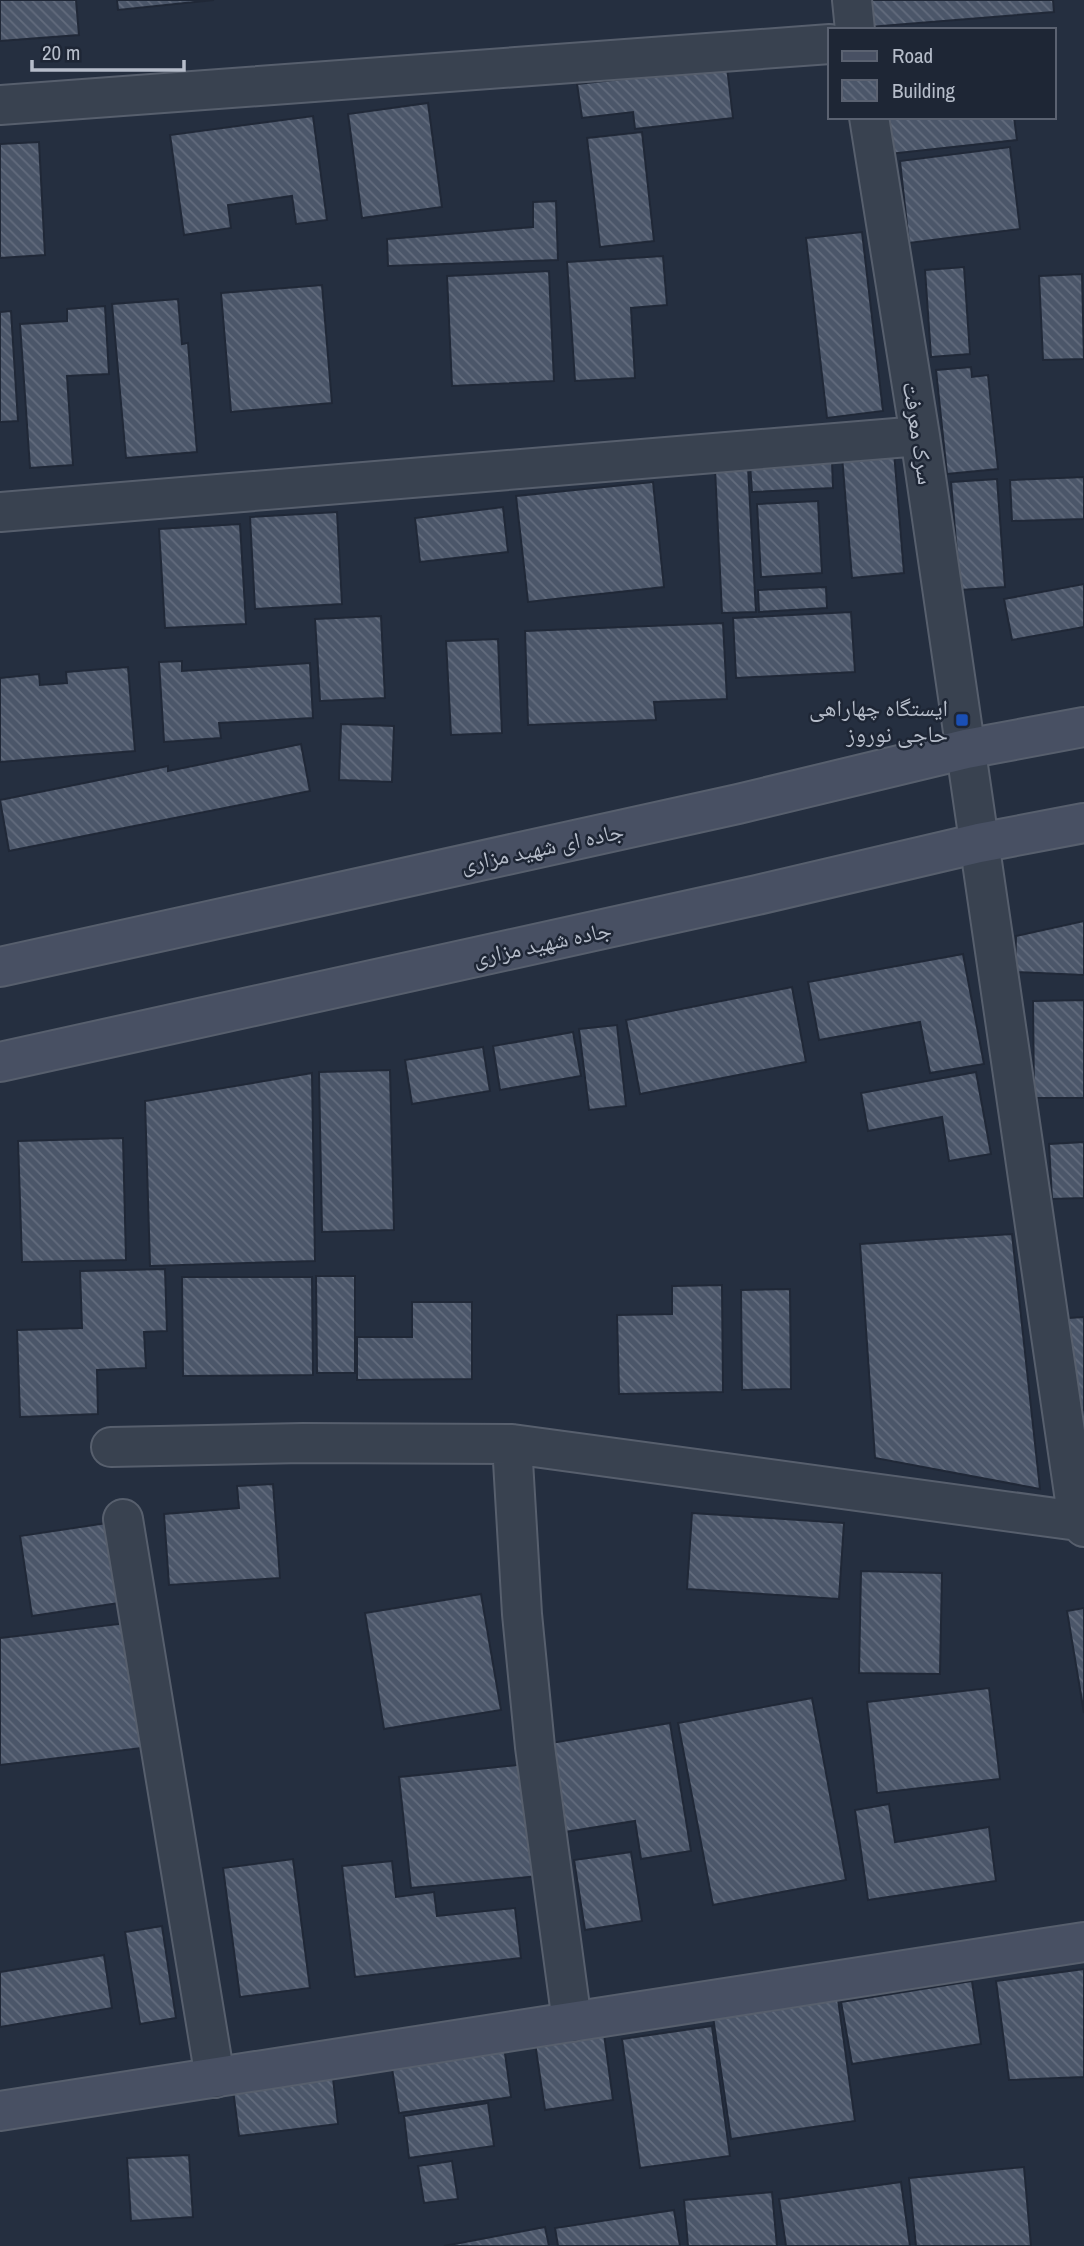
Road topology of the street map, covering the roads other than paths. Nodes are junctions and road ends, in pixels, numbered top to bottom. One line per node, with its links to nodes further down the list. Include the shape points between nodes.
1 (852, 0): 2 (street)
2 (855, 28)
3 (828, 44): 4 (street)
4 (0, 105)
5 (869, 119): 6 (street, سرک معرفت)
6 (920, 436): 7 (street); 9 (street, سرک معرفت)
7 (0, 512)
8 (1084, 726): 9 (main road, جاده ای شهید مزاری)
9 (966, 750): 11 (street, سرک معرفت); 12 (main road, جاده ای شهید مزاری)
10 (1084, 823): 11 (main road, جاده شهید مزاری)
11 (979, 843): 13 (main road, جاده شهید مزاری); 17 (street, سرک معرفت)
12 (0, 967)
13 (0, 1062)
14 (512, 1444): 15 (street); 17 (street); 19 (street, via 534,1734)
15 (111, 1447)
16 (123, 1519): 20 (street)
17 (1081, 1524)
18 (1084, 1942): 19 (main road)
19 (572, 2022): 20 (main road)
20 (215, 2078): 21 (main road)
21 (0, 2111)

